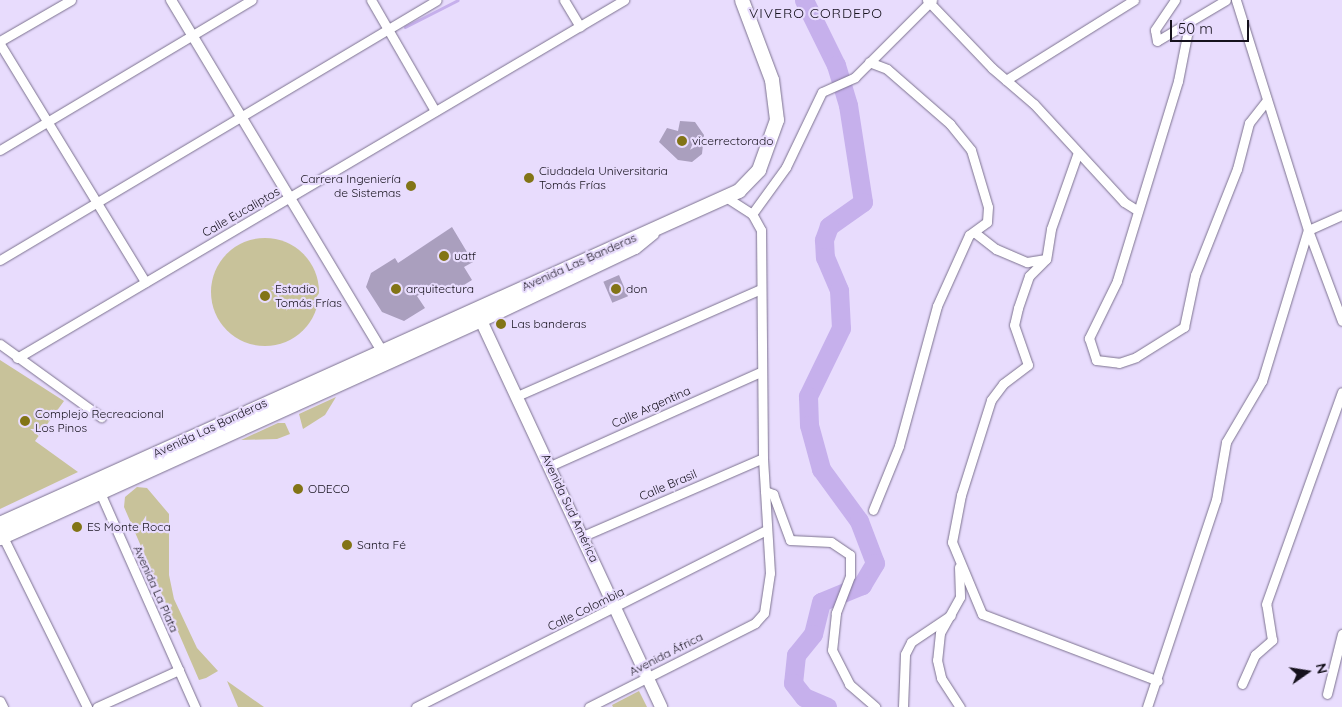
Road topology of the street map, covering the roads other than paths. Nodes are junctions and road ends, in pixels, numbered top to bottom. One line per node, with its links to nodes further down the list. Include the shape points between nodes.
1 (71, 0): 18 (street)
2 (171, 0): 17 (street)
3 (252, 0): 17 (street)
4 (371, 0): 16 (street)
5 (438, 0): 16 (street)
6 (564, 0): 15 (street)
7 (624, 0): 15 (street, Calle Eucaliptos)
8 (742, 0): 28 (main road, Avenida Las Banderas, via 772,80 777,120 759,170)
9 (1134, 0): 20 (street)
10 (1175, 0): 14 (street, via 1154,36 1158,41 1165,39)
11 (1226, 0): 14 (street)
12 (1236, 0): 21 (street)
13 (930, 1): 19 (street); 20 (street)
14 (1189, 25): 30 (street, via 1178,81)
15 (580, 27): 22 (street, Calle Eucaliptos)
16 (387, 29): 22 (street); 23 (street)
17 (192, 36): 23 (street); 24 (street)
18 (0, 43): 24 (street)
19 (869, 62): 31 (street, via 849,81 831,86 812,106 786,167); 34 (street, via 894,76 950,124 971,150 988,207 987,222)
20 (1006, 80): 26 (street, via 1034,104)
21 (1267, 100): 30 (street, via 1249,123 1237,169 1195,275 1184,327 1136,357 1105,364 1091,352 1089,338 1113,292); 33 (street)
22 (435, 111): 27 (street, Calle Eucaliptos)
23 (241, 117): 27 (street); 29 (street)
24 (48, 122): 25 (street); 29 (street)
25 (0, 150)
26 (1077, 155): 30 (street); 35 (street, via 1051,229)
27 (290, 198): 37 (street, Calle Eucaliptos); 43 (street)
28 (727, 198): 31 (street); 40 (main road, Avenida Las Banderas)
29 (95, 204): 36 (street); 37 (street)
30 (1137, 210)
31 (752, 214): 38 (street, via 761,230)
32 (1342, 215): 33 (street)
33 (1308, 230): 39 (street); 63 (street, via 1262,381 1226,442 1216,500)
34 (974, 232): 35 (street, via 996,249 1027,262); 53 (street, via 969,235 937,306 899,446)
35 (1046, 259): 57 (street, via 1030,276 1014,325 1028,365 1002,384 991,400 961,495 952,542)
36 (0, 260)
37 (145, 282): 44 (street, Calle Eucaliptos)
38 (761, 289): 45 (street); 47 (street)
39 (1339, 304): 41 (street)
40 (479, 315): 43 (main road, Avenida Las Banderas); 47 (main road, Avenida Sud América); 51 (main road, Avenida Las Banderas)
41 (1342, 322)
42 (0, 344): 44 (street)
43 (381, 350): 51 (main road, Avenida Las Banderas)
44 (17, 358): 48 (street)
45 (762, 371): 49 (street); 50 (street, Calle Argentina)
46 (1342, 392): 64 (street, via 1266,604 1272,640 1255,655)
47 (517, 396): 50 (main road, Avenida Sud América)
48 (101, 417)
49 (763, 458): 52 (street); 56 (street, Calle Brasil)
50 (550, 466): 56 (main road, Avenida Sud América)
51 (97, 487): 55 (main road, Avenida Las Banderas); 61 (street, Avenida La Plata)
52 (765, 491): 54 (street); 74 (street, via 773,494 790,540 831,542 850,555 850,576 836,613 832,650 849,684)
53 (873, 510)
54 (767, 530): 58 (street, Calle Colombia); 62 (street, Avenida África, via 770,589 764,613 755,623)
55 (1, 533): 68 (street)
56 (583, 536): 58 (main road, Avenida Sud América)
57 (959, 560): 59 (street, via 960,597); 63 (street, via 982,614)
58 (617, 608): 62 (main road, Avenida Sud América); 71 (street, Calle Colombia)
59 (955, 612): 75 (street, via 911,642 905,654); 76 (street, via 940,633 937,660 941,678)
60 (1342, 634): 65 (street)
61 (179, 670): 69 (street); 70 (street, Avenida La Plata)
62 (648, 677): 72 (street, Avenida África); 73 (main road, Avenida Sud América)
63 (1158, 681): 77 (street)
64 (1242, 684)
65 (1327, 694)
66 (0, 701): 67 (street)
67 (3, 707)
68 (87, 707)
69 (97, 707)
70 (196, 707)
71 (416, 707)
72 (589, 707)
73 (661, 707)
74 (874, 707)
75 (903, 707)
76 (960, 707)
77 (1147, 707)

